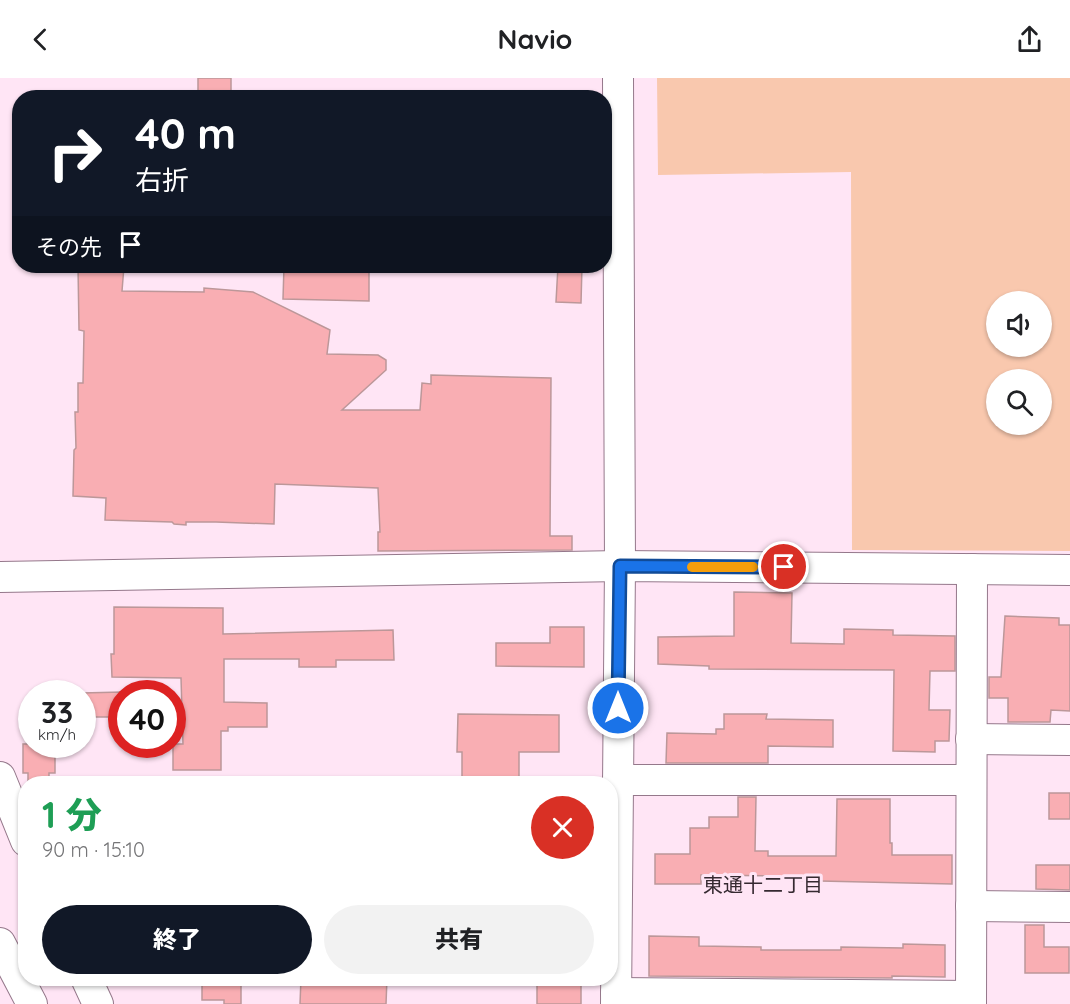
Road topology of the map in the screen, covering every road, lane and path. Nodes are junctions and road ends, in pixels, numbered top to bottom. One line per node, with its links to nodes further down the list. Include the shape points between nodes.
1 (618, 78): 2 (street)
2 (620, 566): 3 (street); 5 (street); 9 (street)
3 (972, 569): 4 (street); 6 (street)
4 (1070, 570)
5 (0, 578)
6 (971, 739): 7 (street); 10 (street)
7 (1070, 740)
8 (0, 777): 11 (street)
9 (618, 780): 10 (street)
10 (971, 780): 12 (street)
11 (18, 822)
12 (971, 906): 13 (street); 19 (street)
13 (1070, 907)
14 (0, 943): 15 (street)
15 (18, 977)
16 (23, 986): 20 (street)
17 (90, 986): 21 (street)
18 (616, 998): 19 (street)
19 (971, 1000)
20 (32, 1004)
21 (98, 1004)

